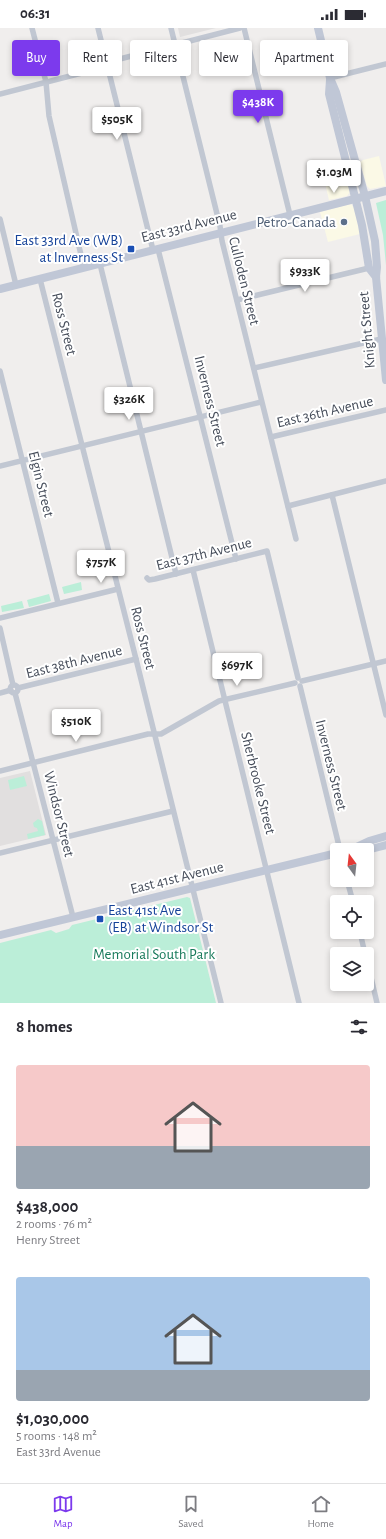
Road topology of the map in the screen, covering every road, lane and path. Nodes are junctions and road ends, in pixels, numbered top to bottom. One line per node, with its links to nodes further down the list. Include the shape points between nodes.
1 (32, 28): 15 (street)
2 (98, 28): 7 (street, Inverness Street)
3 (171, 28): 8 (street, Culloden Street)
4 (240, 28): 9 (street)
5 (244, 28): 20 (street)
6 (318, 28): 14 (main road, Knight Street)
7 (101, 40)
8 (174, 40)
9 (191, 41)
10 (386, 64): 14 (street)
11 (70, 76): 15 (street)
12 (110, 76): 23 (street, Inverness Street)
13 (182, 76): 22 (street, Culloden Street)
14 (330, 78): 18 (main road, Knight Street); 19 (main road, Knight Street, via 329,94)
15 (46, 82): 16 (street); 25 (street, via 49,116)
16 (0, 94)
17 (386, 191): 18 (main road, East 33rd Avenue)
18 (365, 196): 19 (main road, East 33rd Avenue); 27 (main road, Knight Street, via 375,241)
19 (355, 199): 20 (main road, East 33rd Avenue); 26 (main road, Knight Street)
20 (290, 215): 22 (main road, East 33rd Avenue)
21 (0, 219): 29 (street)
22 (220, 233): 23 (main road, East 33rd Avenue); 31 (street, Culloden Street)
23 (156, 249): 24 (main road, East 33rd Avenue); 38 (street, Inverness Street)
24 (100, 264): 25 (main road, East 33rd Avenue); 39 (street)
25 (84, 268): 28 (main road, East 33rd Avenue)
26 (369, 268): 27 (main road, Knight Street); 31 (street)
27 (376, 277): 32 (main road, Knight Street)
28 (40, 279): 29 (main road, East 33rd Avenue); 41 (street, Ross Street)
29 (16, 285): 30 (main road, East 33rd Avenue)
30 (0, 289)
31 (236, 300): 33 (street, Culloden Street)
32 (381, 339): 33 (street); 35 (main road, Knight Street)
33 (254, 368): 36 (street, Culloden Street)
34 (0, 371): 42 (street, Elgin Street)
35 (386, 380)
36 (262, 402): 38 (street); 40 (street, Culloden Street)
37 (386, 410): 40 (street, East 36th Avenue)
38 (201, 416): 39 (street); 49 (street, Inverness Street)
39 (141, 431): 41 (street); 51 (street)
40 (270, 437): 46 (street, Culloden Street)
41 (82, 446): 42 (street); 53 (street, Ross Street)
42 (22, 460): 43 (street); 54 (street, Elgin Street)
43 (0, 466)
44 (386, 481): 45 (street)
45 (332, 495): 46 (street); 59 (street)
46 (288, 506): 47 (street, Culloden Street)
47 (296, 539)
48 (267, 551): 49 (street, East 37th Avenue); 60 (street, Inverness Street)
49 (236, 559): 50 (street, East 37th Avenue)
50 (193, 570): 51 (street, East 37th Avenue); 63 (street, Sherbrooke Street)
51 (176, 574): 52 (street, East 37th Avenue, via 148,580)
52 (147, 578)
53 (118, 589): 54 (street); 57 (street, Ross Street)
54 (58, 603): 55 (street)
55 (0, 618)
56 (0, 628): 61 (street, Windsor Street)
57 (136, 659): 61 (street, East 38th Avenue); 65 (street, Ross Street)
58 (386, 661): 59 (street)
59 (373, 664): 60 (street); 64 (street)
60 (299, 682): 63 (street); 71 (street, Inverness Street)
61 (14, 689): 62 (street, East 38th Avenue); 66 (street, Windsor Street)
62 (0, 692)
63 (224, 700): 65 (street, via 161,734); 77 (street, Sherbrooke Street)
64 (386, 715)
65 (154, 734): 66 (street); 68 (street, Ross Street)
66 (33, 763): 67 (street); 70 (street, Windsor Street)
67 (0, 771)
68 (173, 811): 70 (street); 78 (street, Ross Street)
69 (386, 836): 72 (main road)
70 (53, 840): 75 (street); 79 (street, Windsor Street)
71 (338, 843)
72 (365, 843)
73 (386, 845): 74 (main road)
74 (374, 848)
75 (0, 853)
76 (330, 855): 77 (main road, East 41st Avenue)
77 (267, 870): 78 (main road, East 41st Avenue); 83 (street, Sherbrooke Street)
78 (192, 888): 79 (main road, East 41st Avenue); 82 (street, Ross Street)
79 (73, 917): 80 (main road, East 41st Avenue)
80 (0, 935)
81 (374, 987): 84 (street)
82 (221, 1003)
83 (299, 1003)
84 (378, 1003)

